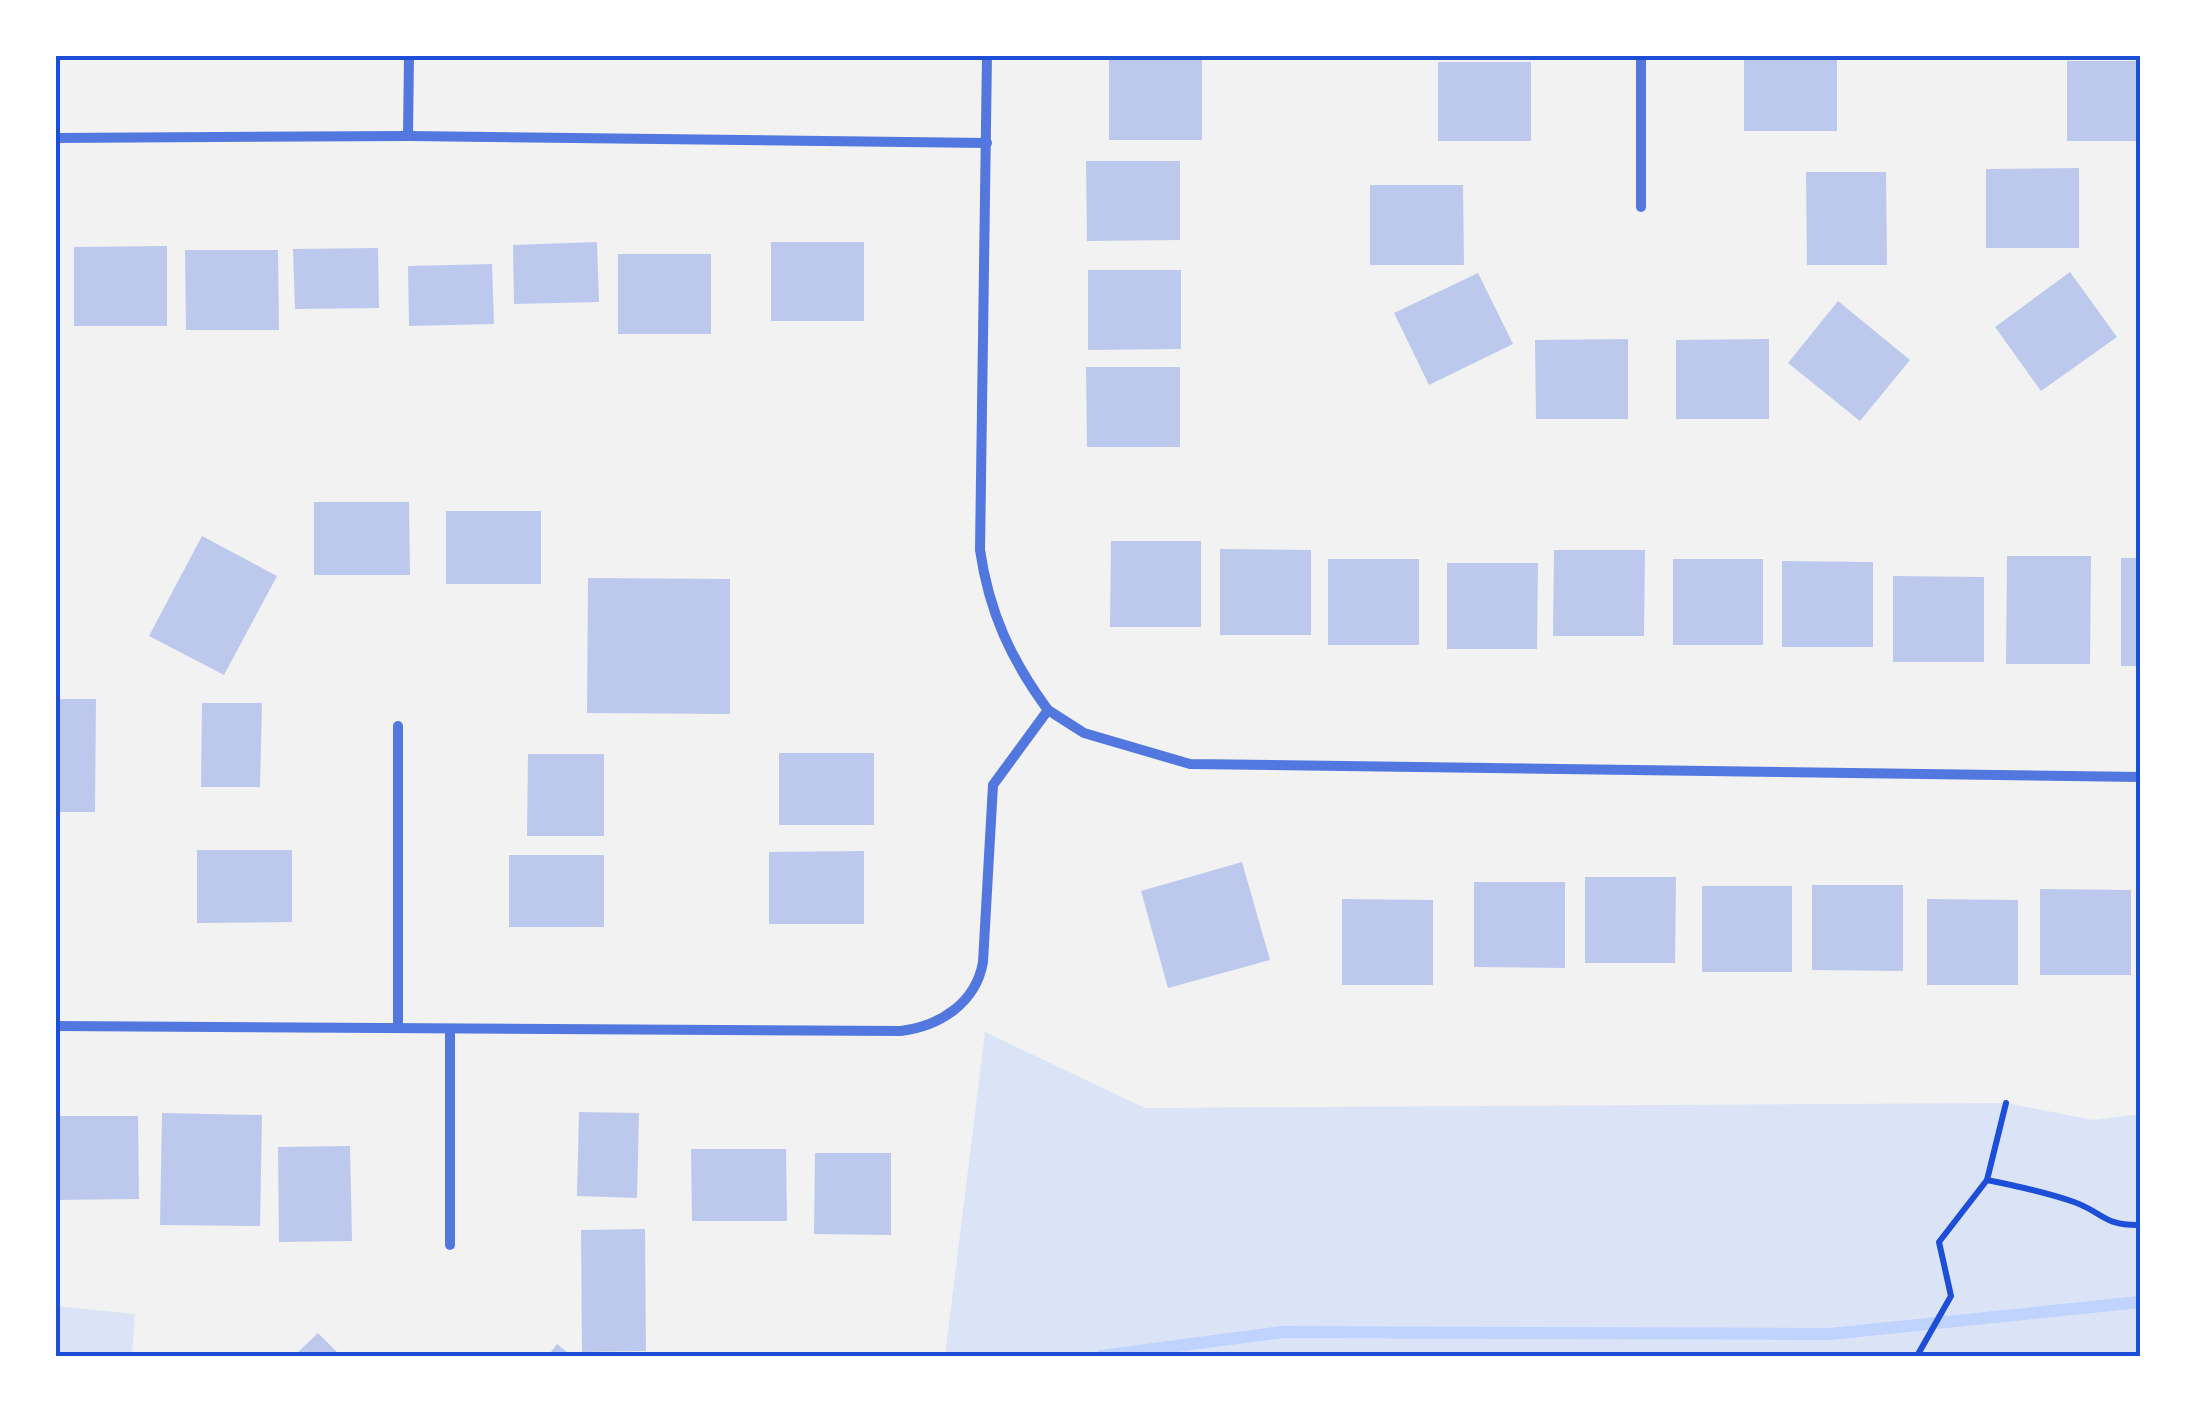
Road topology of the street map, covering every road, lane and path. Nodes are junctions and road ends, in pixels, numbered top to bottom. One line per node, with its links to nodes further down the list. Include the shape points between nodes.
1 (409, 55): 4 (street)
2 (987, 55): 6 (street)
3 (1641, 55): 7 (street)
4 (408, 136): 5 (street); 6 (street)
5 (55, 138)
6 (987, 143): 8 (street, via 980,550 997,623 1016,667)
7 (1641, 207)
8 (1048, 710): 10 (street, via 1084,733 1190,764); 13 (street, via 993,785 980,978 949,1016 901,1031)
9 (398, 726): 12 (street)
10 (2140, 777)
11 (55, 1026): 12 (street)
12 (398, 1028): 13 (street)
13 (450, 1028): 17 (street)
14 (2006, 1104): 15 (path)
15 (1987, 1180): 16 (path, via 2058,1196 2114,1226); 18 (path, via 1939,1242 1951,1296)
16 (2140, 1225)
17 (450, 1245)
18 (1917, 1356)

